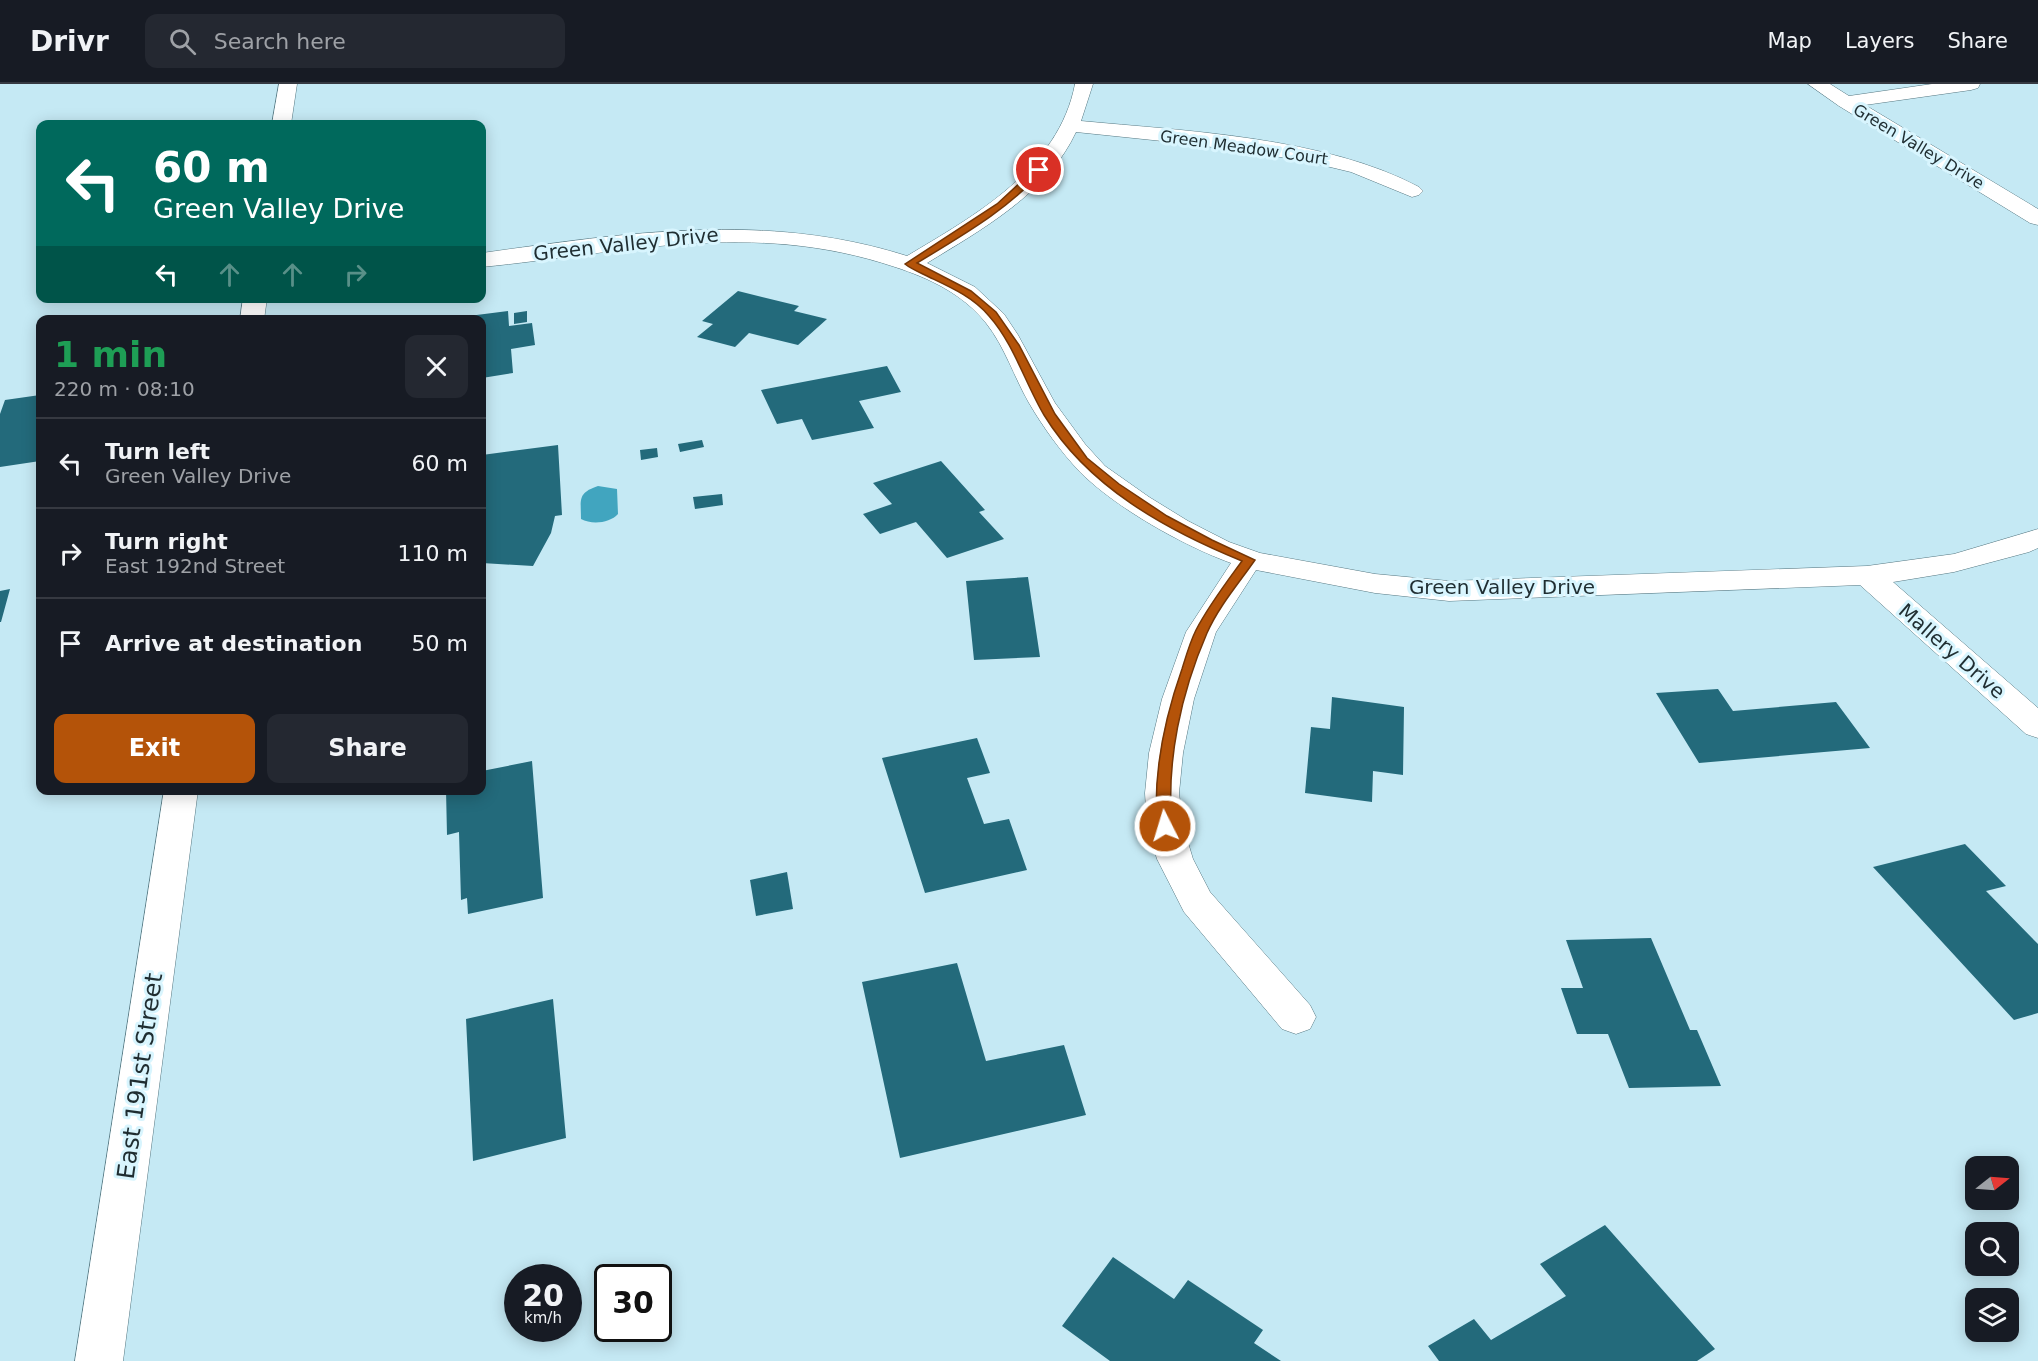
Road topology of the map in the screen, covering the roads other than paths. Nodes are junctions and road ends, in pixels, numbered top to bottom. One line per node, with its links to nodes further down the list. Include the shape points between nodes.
1 (288, 84): 6 (street)
2 (1084, 84): 7 (street)
3 (1817, 84): 5 (street)
4 (1971, 84): 5 (street, Green Valley Drive)
5 (1846, 102): 9 (street, Green Valley Drive)
6 (283, 120)
7 (1070, 126): 8 (street, Green Meadow Court, via 1230,142 1308,155 1372,172); 11 (street, via 1050,158 1021,188 972,226)
8 (1412, 191)
9 (2038, 218)
10 (486, 260): 11 (street, Green Valley Drive, via 694,234 750,234 833,243)
11 (910, 264): 13 (street, Green Valley Drive, via 968,293 993,314 1014,345 1050,415 1083,460 1115,487 1163,518)
12 (2038, 538): 14 (street, Green Valley Drive, via 1941,564)
13 (1249, 560): 14 (street, Green Valley Drive, via 1408,590 1449,591); 17 (street, via 1201,632 1178,699 1165,763 1165,826 1175,859 1197,902)
14 (1867, 575): 15 (street, Mallery Drive)
15 (2038, 726)
16 (181, 795): 18 (street, East 191st Street)
17 (1296, 1017)
18 (99, 1361)

